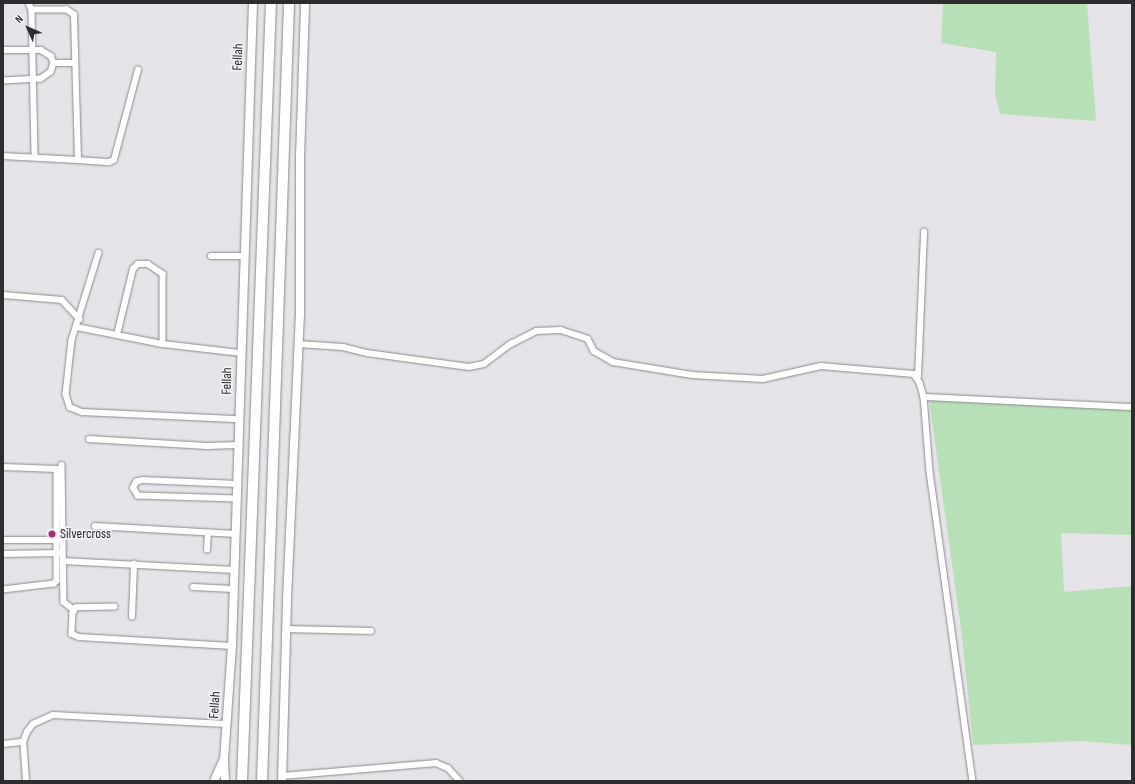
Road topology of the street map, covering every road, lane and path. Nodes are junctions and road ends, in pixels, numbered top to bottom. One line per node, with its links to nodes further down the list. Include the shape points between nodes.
1 (29, 3): 6 (street)
2 (252, 3): 20 (street, Fellah)
3 (271, 3): 66 (highway)
4 (289, 3): 67 (highway)
5 (305, 3): 26 (street)
6 (32, 10): 7 (street); 9 (street, via 72,12)
7 (33, 49): 8 (street); 10 (street, via 47,52); 12 (street)
8 (3, 50)
9 (75, 62): 10 (street); 16 (street)
10 (54, 63): 12 (street, via 46,76)
11 (138, 70): 16 (street, via 114,160)
12 (33, 79): 13 (street); 15 (street)
13 (3, 81)
14 (3, 156): 15 (street)
15 (35, 157): 16 (street)
16 (78, 160)
17 (924, 232): 28 (street)
18 (99, 253): 22 (street)
19 (211, 256): 20 (street)
20 (244, 256): 27 (street, Fellah)
21 (3, 295): 22 (street, via 62,300)
22 (80, 319): 23 (street)
23 (78, 327): 24 (street); 31 (street, via 72,340 66,394 73,410)
24 (117, 335): 25 (street); 25 (street, via 133,269 138,264 148,264 160,270 162,274)
25 (163, 344): 27 (street)
26 (298, 344): 28 (street, via 343,347 367,353 469,367 484,364 511,344 536,331 561,330 588,339 594,351 613,362 692,375 763,379 811,367 832,366 906,371); 55 (street)
27 (241, 353): 31 (street, Fellah)
28 (918, 378): 29 (street)
29 (924, 397): 30 (street); 69 (street, via 930,472)
30 (1132, 407)
31 (239, 419): 33 (street, Fellah)
32 (89, 440): 33 (street, via 207,446)
33 (238, 445): 36 (street, Fellah)
34 (62, 465): 42 (street)
35 (3, 467): 42 (street, via 57,469)
36 (237, 484): 37 (street, Fellah); 37 (street, via 143,480 136,482 133,488 138,496)
37 (237, 499): 40 (street, Fellah)
38 (95, 526): 39 (street)
39 (208, 533): 40 (street); 43 (street)
40 (236, 534): 48 (street, Fellah)
41 (3, 540): 42 (street)
42 (60, 540): 44 (street)
43 (207, 550)
44 (60, 553): 45 (street); 46 (street); 51 (street, via 57,581 54,584)
45 (3, 554)
46 (63, 561): 47 (street); 53 (street, via 64,602)
47 (134, 564): 48 (street); 54 (street)
48 (234, 570): 50 (street, Fellah)
49 (193, 587): 50 (street)
50 (233, 588): 57 (street, Fellah)
51 (3, 590)
52 (114, 607): 53 (street, via 79,607)
53 (74, 610): 57 (street, via 71,630 72,634 79,637)
54 (132, 617)
55 (286, 629): 56 (street); 62 (street)
56 (371, 631)
57 (232, 646): 58 (street, Fellah)
58 (226, 724): 59 (street, via 53,715 29,728); 61 (street, Fellah)
59 (23, 742): 60 (street); 64 (street)
60 (3, 744)
61 (224, 760): 63 (street, Fellah); 65 (street, Fellah)
62 (282, 778): 68 (street, via 436,764 448,768)
63 (214, 780): 65 (street, Fellah)
64 (26, 781)
65 (225, 781)
66 (242, 781)
67 (262, 781)
68 (460, 781)
69 (973, 781)

